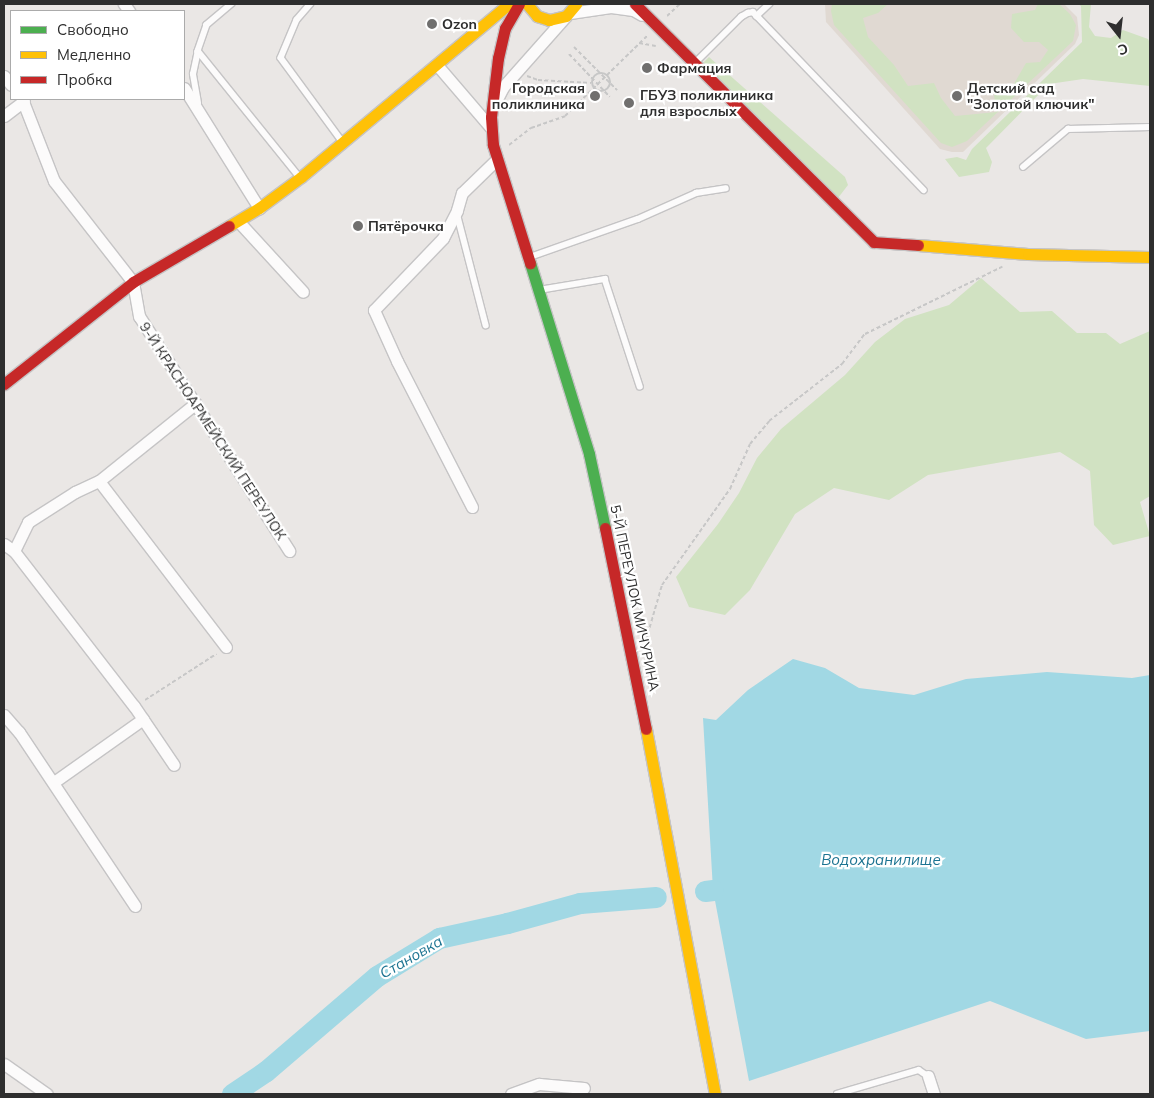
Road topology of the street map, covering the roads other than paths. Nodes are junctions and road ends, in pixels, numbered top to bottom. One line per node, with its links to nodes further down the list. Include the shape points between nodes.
1 (232, 4): 11 (lane, via 207,25)
2 (311, 4): 20 (lane, via 297,20 281,58)
3 (508, 4): 13 (street)
4 (519, 4): 18 (street, 5-Й ПЕРЕУЛОК МИЧУРИНА, via 504,28)
5 (526, 4): 8 (street, via 543,19 555,20)
6 (635, 4): 10 (street)
7 (770, 4): 9 (lane)
8 (573, 9): 10 (street, via 622,8 642,15); 18 (street, via 500,93)
9 (758, 16): 12 (lane, via 753,12 741,17); 25 (lane)
10 (654, 24): 12 (street)
11 (198, 51): 16 (lane, via 193,74); 23 (lane)
12 (695, 63): 30 (street, via 874,242 1028,254)
13 (437, 65): 18 (street); 20 (street)
14 (185, 90): 16 (street)
15 (23, 100): 17 (street); 31 (street, via 54,181)
16 (198, 109): 26 (street)
17 (4, 116)
18 (491, 123): 21 (street, 5-Й ПЕРЕУЛОК МИЧУРИНА)
19 (1150, 127): 22 (lane, via 1068,129)
20 (344, 143): 23 (street)
21 (497, 159): 27 (street, via 462,193); 29 (street, 5-Й ПЕРЕУЛОК МИЧУРИНА)
22 (1023, 167)
23 (301, 177): 26 (street)
24 (726, 188): 29 (lane, via 696,193 638,219)
25 (924, 190)
26 (259, 208): 28 (street)
27 (457, 210): 34 (lane); 39 (street, via 444,238 374,310)
28 (238, 221): 31 (street); 33 (street)
29 (528, 257): 32 (street, 5-Й ПЕРЕУЛОК МИЧУРИНА)
30 (1150, 257)
31 (133, 282): 35 (street); 37 (street, 9-Й КРАСНОАРМЕЙСКИЙ ПЕРЕУЛОК, via 139,316)
32 (538, 290): 36 (lane, via 605,279); 54 (street, 5-Й ПЕРЕУЛОК МИЧУРИНА, via 589,454 630,648)
33 (302, 292)
34 (486, 325)
35 (4, 384)
36 (640, 386)
37 (196, 403): 38 (street); 41 (street, 9-Й КРАСНОАРМЕЙСКИЙ ПЕРЕУЛОК)
38 (99, 481): 42 (street, via 28,522); 43 (street)
39 (472, 507)
40 (4, 544): 42 (street)
41 (289, 550)
42 (14, 551): 45 (street)
43 (226, 647)
44 (4, 715): 47 (street)
45 (143, 719): 46 (street); 47 (street)
46 (174, 765)
47 (54, 782): 48 (street)
48 (135, 906)
49 (4, 1064): 52 (street)
50 (928, 1076): 55 (lane, via 919,1070); 56 (street)
51 (584, 1088): 53 (street, via 538,1084)
52 (47, 1094)
53 (511, 1094)
54 (715, 1094)
55 (837, 1094)
56 (934, 1094)

